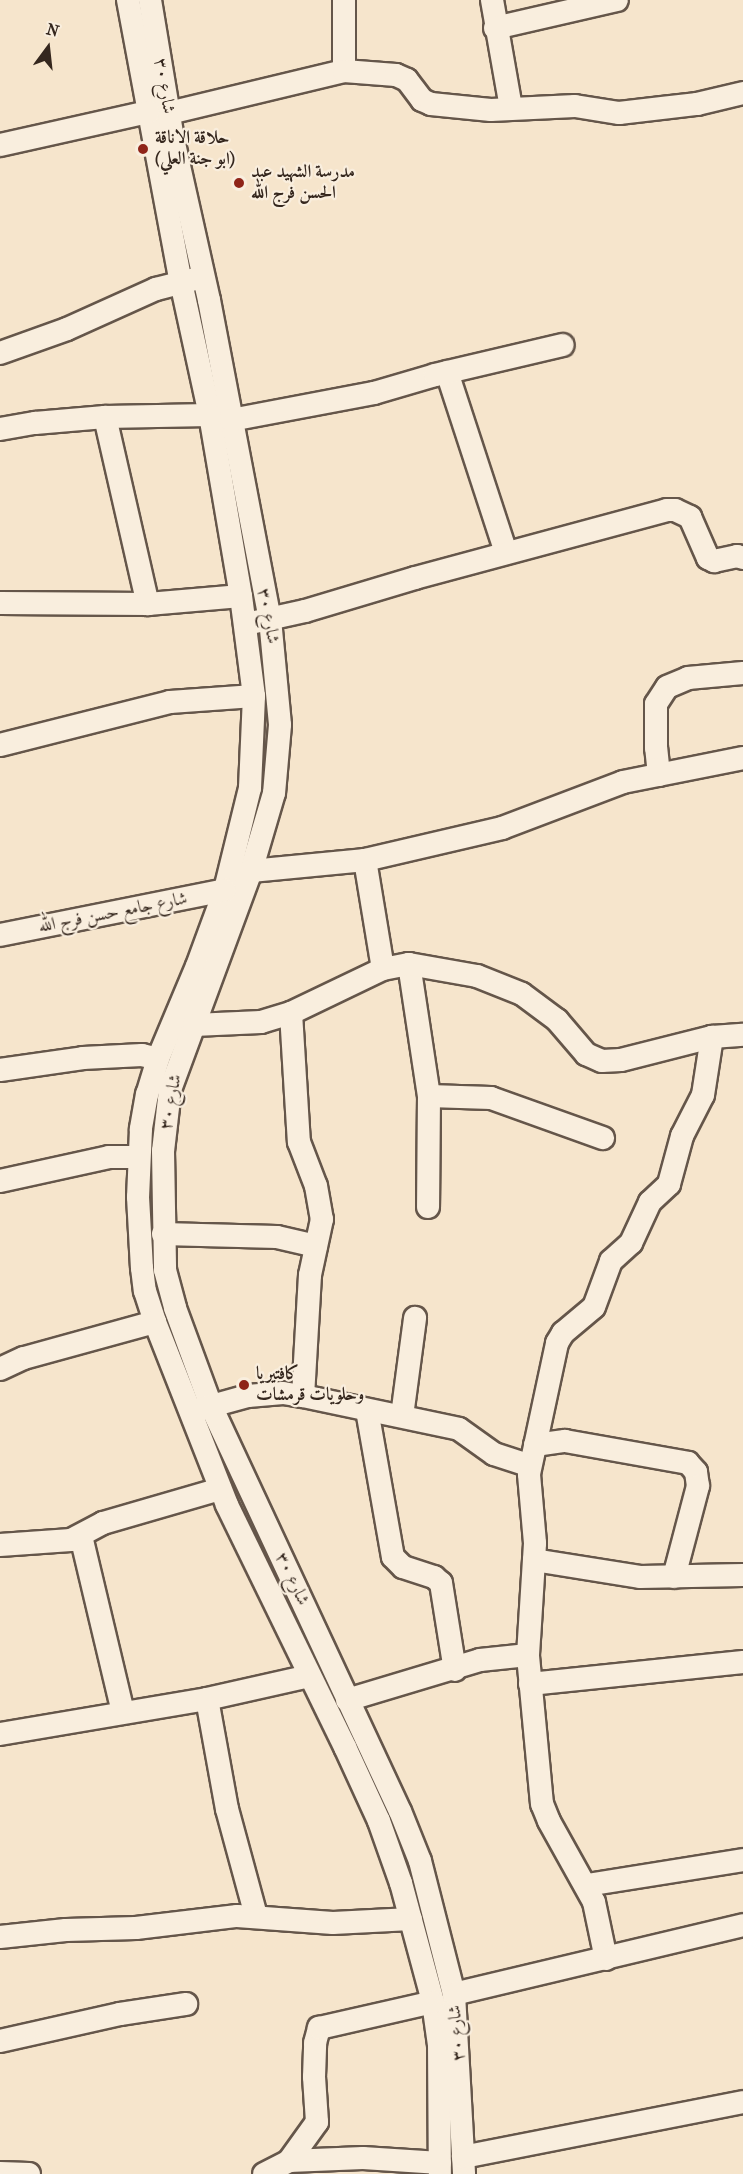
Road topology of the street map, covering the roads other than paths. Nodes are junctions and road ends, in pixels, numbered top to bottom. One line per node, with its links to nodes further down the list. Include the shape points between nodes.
1 (128, 0): 10 (street, شارع ٣٠)
2 (150, 0): 10 (street, شارع ٣٠)
3 (344, 0): 7 (street)
4 (492, 0): 6 (street)
5 (617, 0): 6 (street)
6 (495, 28): 9 (street)
7 (344, 71): 9 (street, via 396,75 431,104 491,110); 10 (street)
8 (743, 93): 9 (street, via 697,104 619,113 575,106)
9 (512, 108)
10 (158, 113): 11 (street); 12 (street, شارع ٣٠); 13 (street, شارع ٣٠)
11 (0, 145)
12 (203, 278): 13 (street); 18 (street, شارع ٣٠)
13 (181, 282): 15 (street); 18 (street, شارع ٣٠)
14 (563, 345): 16 (street)
15 (0, 353)
16 (447, 372): 18 (street, via 374,393); 20 (street)
17 (105, 417): 18 (street); 19 (street); 24 (street)
18 (220, 417): 22 (street, شارع ٣٠); 25 (street, شارع ٣٠)
19 (0, 429)
20 (506, 553): 21 (street, via 675,510 695,523 708,558); 25 (street)
21 (743, 558)
22 (241, 596): 24 (street); 26 (street, شارع ٣٠)
23 (0, 603): 24 (street)
24 (148, 604)
25 (270, 619): 26 (street); 33 (street, شارع ٣٠, via 280,725 279,760 274,793)
26 (245, 624): 28 (street, شارع ٣٠)
27 (743, 673): 31 (street, via 688,678 667,687 656,704)
28 (254, 696): 29 (street, via 170,702); 34 (street, شارع ٣٠, via 250,788)
29 (0, 745)
30 (743, 758): 31 (street)
31 (659, 775): 32 (street, via 624,782 502,828)
32 (365, 860): 33 (street); 37 (street)
33 (251, 871): 39 (street, شارع ٣٠)
34 (225, 890): 35 (street, شارع جامع حسن فرج الله); 42 (street, شارع ٣٠)
35 (0, 935)
36 (409, 964): 37 (street); 41 (street, via 477,976 522,994 556,1020 586,1054 602,1061 621,1060); 44 (street)
37 (383, 969): 38 (street)
38 (291, 1013): 39 (street, via 248,1024); 50 (street, via 299,1142 320,1199 322,1219)
39 (194, 1025): 49 (street, شارع ٣٠, via 170,1090 163,1151)
40 (743, 1035): 41 (street)
41 (712, 1037): 58 (street, via 703,1095 681,1136 669,1184 650,1202 631,1243 611,1261 594,1307 563,1333 557,1344)
42 (158, 1059): 43 (street, via 142,1055 93,1057); 46 (street, شارع ٣٠, via 147,1094)
43 (0, 1070)
44 (429, 1096): 45 (street, via 491,1098); 48 (street)
45 (603, 1138)
46 (139, 1157): 47 (street, via 109,1157); 52 (street, شارع ٣٠, via 142,1268)
47 (0, 1181)
48 (428, 1207)
49 (163, 1234): 50 (street, via 277,1237); 55 (street, شارع ٣٠, via 165,1270)
50 (316, 1246): 54 (street, via 306,1314)
51 (415, 1318): 57 (street)
52 (155, 1322): 53 (street); 55 (street, شارع ٣٠)
53 (0, 1368)
54 (303, 1396): 55 (street, via 265,1393); 56 (street)
55 (200, 1409): 59 (street, شارع ٣٠); 71 (street, شارع ٣٠)
56 (367, 1410): 57 (street); 67 (street, via 393,1557 402,1567 441,1583)
57 (402, 1416): 58 (street, via 459,1429 494,1454)
58 (533, 1455): 62 (street); 64 (street, via 566,1441 688,1463 696,1472 698,1486)
59 (220, 1489): 60 (street, via 103,1523); 68 (street, شارع ٣٠)
60 (81, 1536): 61 (street, via 51,1543); 72 (street)
61 (0, 1545)
62 (534, 1560): 64 (street, via 639,1577); 65 (street)
63 (743, 1575): 64 (street)
64 (674, 1577)
65 (528, 1655): 67 (street, via 480,1660); 69 (street)
66 (743, 1662): 69 (street)
67 (455, 1670): 71 (street)
68 (309, 1676): 70 (street); 75 (street, شارع ٣٠)
69 (530, 1684): 77 (street, via 542,1804)
70 (207, 1699): 72 (street); 78 (street, via 226,1809)
71 (347, 1700): 74 (street, شارع ٣٠)
72 (123, 1712): 73 (street)
73 (0, 1734)
74 (400, 1811): 75 (street); 83 (street, شارع ٣٠, via 420,1861)
75 (379, 1821): 79 (street, شارع ٣٠)
76 (743, 1860): 77 (street)
77 (587, 1885): 82 (street)
78 (256, 1916): 79 (street, via 333,1923); 81 (street)
79 (411, 1919): 83 (street, شارع ٣٠)
80 (743, 1925): 82 (street)
81 (0, 1937)
82 (606, 1959): 83 (street)
83 (444, 1998): 87 (street, via 319,2028 314,2077 317,2122); 88 (street, شارع ٣٠); 89 (street, شارع ٣٠, via 439,2045)
84 (186, 2004): 85 (street, via 120,2014)
85 (0, 2041)
86 (743, 2102): 88 (street)
87 (289, 2161): 89 (street, via 363,2158); 92 (street)
88 (464, 2165)
89 (440, 2169)
90 (0, 2173): 91 (street)
91 (29, 2174)
92 (264, 2174)

